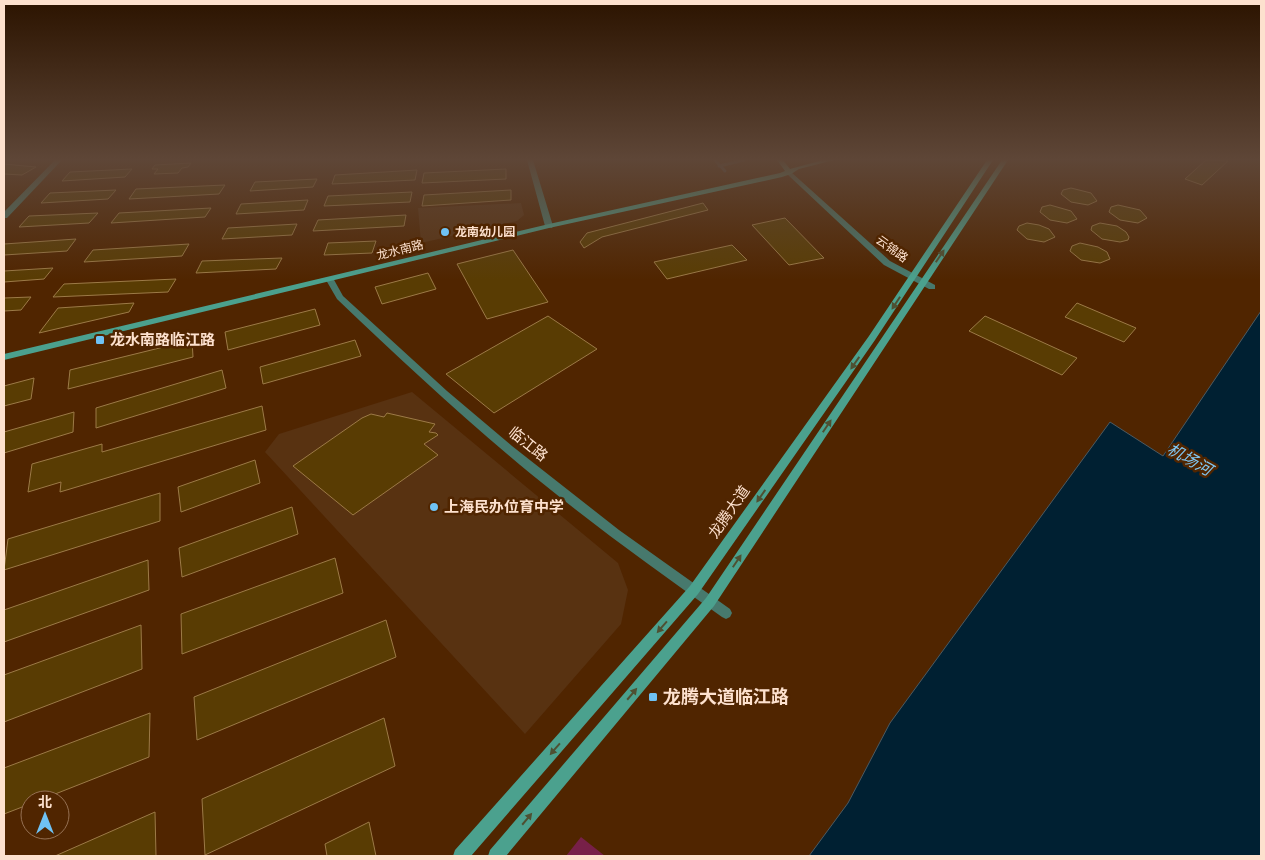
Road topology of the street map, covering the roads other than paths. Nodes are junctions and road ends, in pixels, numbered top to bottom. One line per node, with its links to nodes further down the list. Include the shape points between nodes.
1 (20, 200): 7 (street)
2 (542, 200): 8 (street)
3 (666, 200): 8 (main road, 龙水南路)
4 (819, 200): 9 (street, 云锦路, via 887,263)
5 (964, 200): 9 (main road, 龙腾大道)
6 (980, 200): 11 (main road, one-way to 6)
7 (4, 216)
8 (549, 226): 10 (main road, 龙水南路)
9 (913, 277): 11 (street, 云锦路); 13 (main road, 龙腾大道, one-way to 13)
10 (330, 280): 12 (main road, 龙水南路); 13 (street, 临江路, via 340,297 508,450 610,531)
11 (928, 284): 14 (main road, one-way to 11)
12 (4, 357)
13 (694, 590): 14 (street, 临江路); 16 (main road, 龙腾大道, one-way to 16)
14 (710, 602): 15 (street, 临江路); 17 (main road, one-way to 14)
15 (726, 613)
16 (461, 856)
17 (496, 856)

